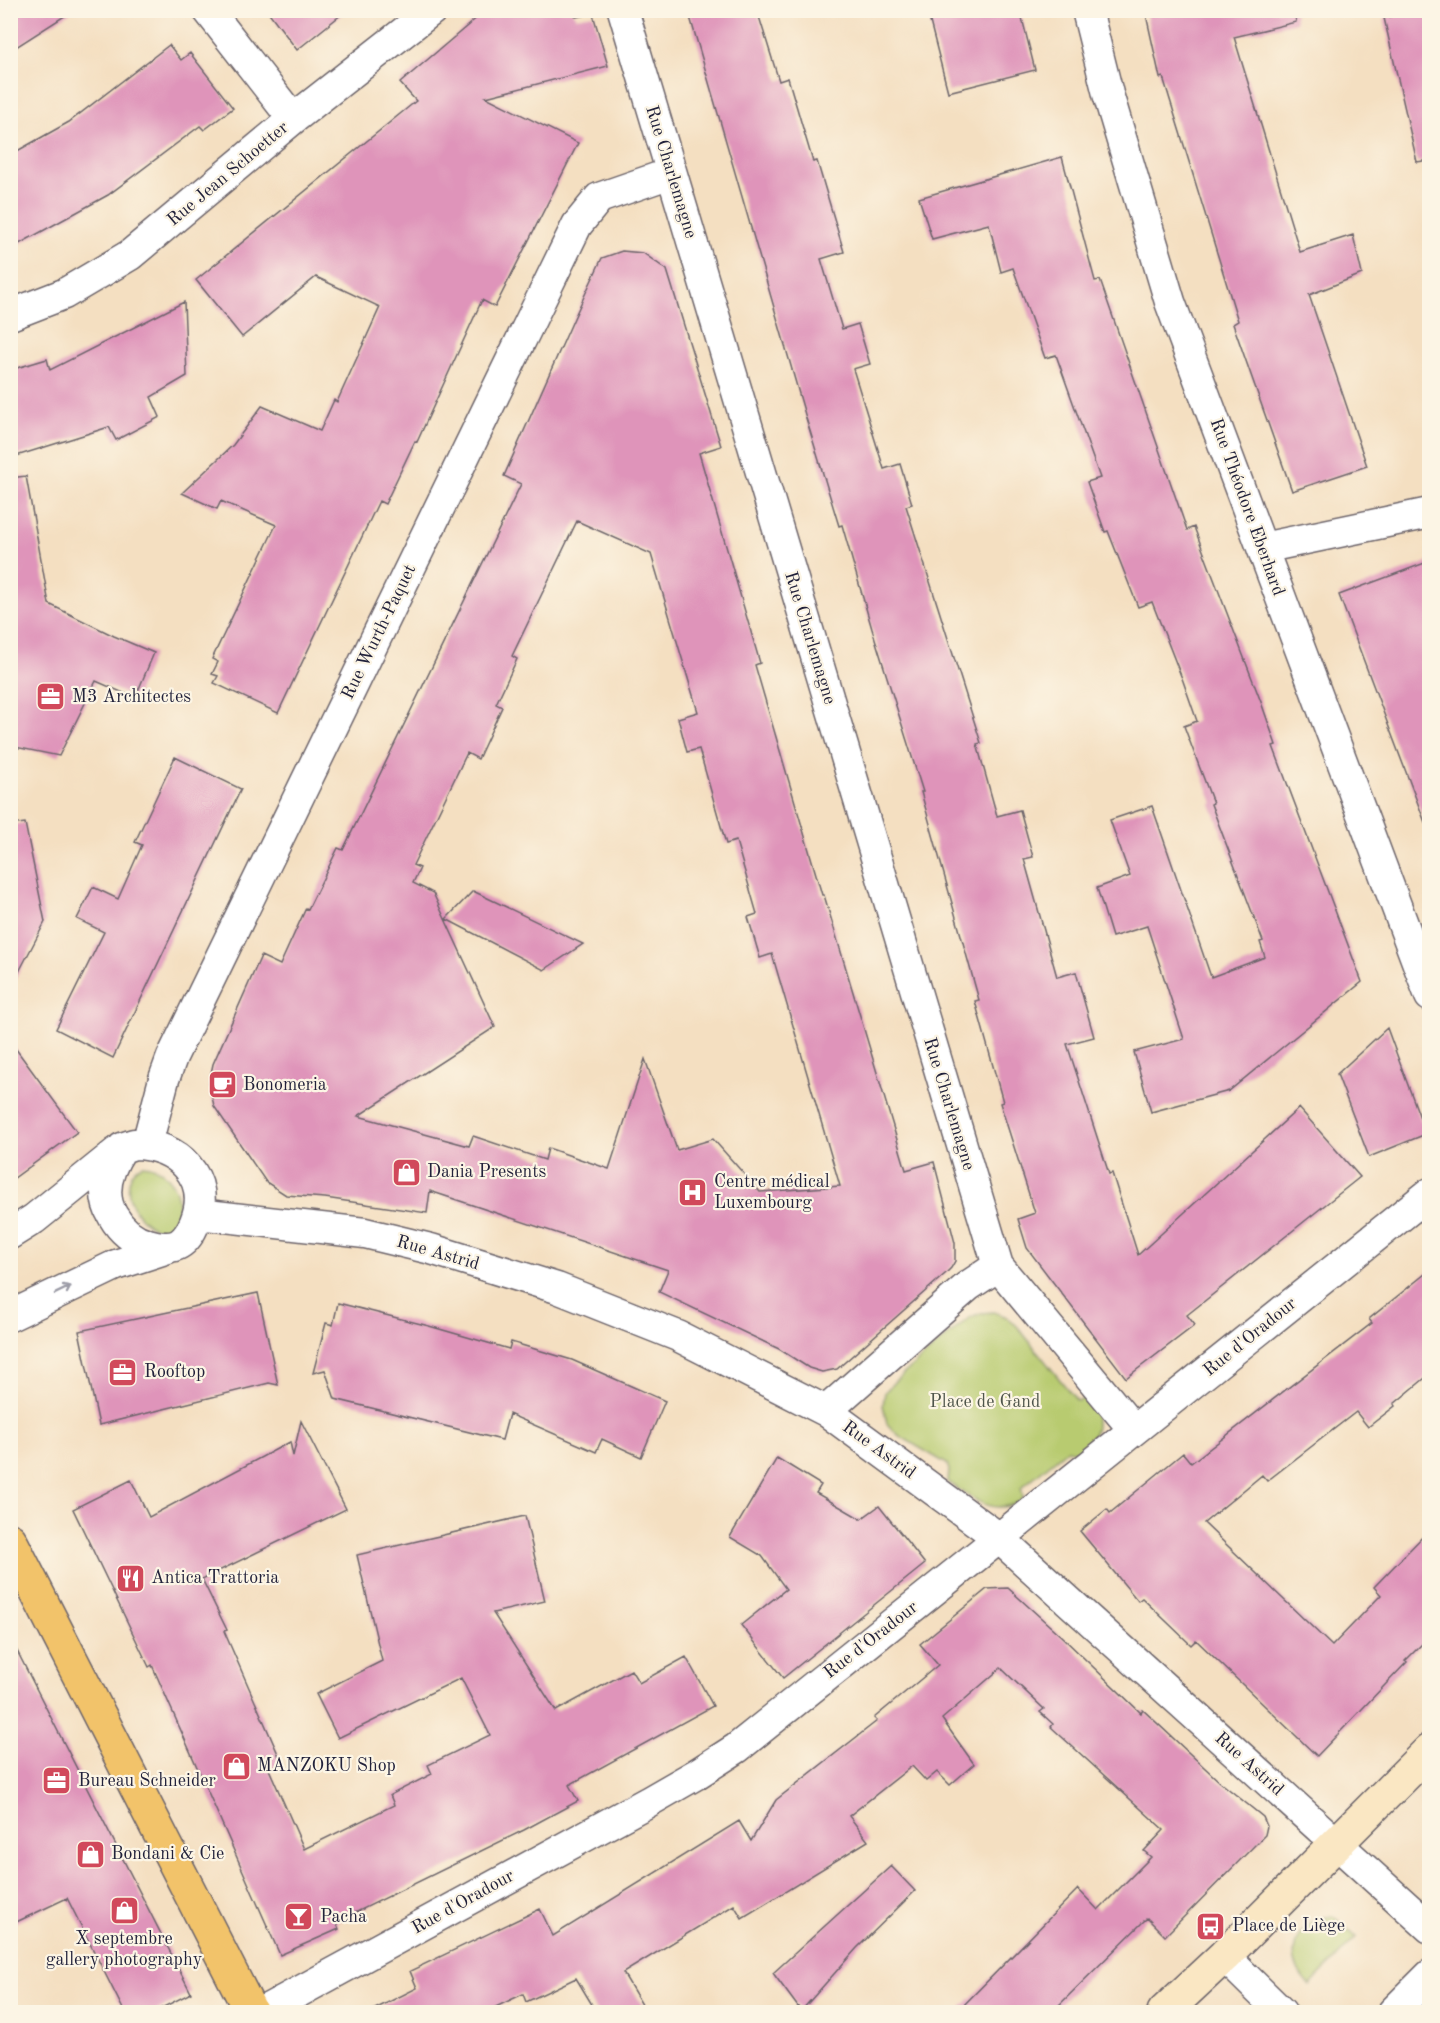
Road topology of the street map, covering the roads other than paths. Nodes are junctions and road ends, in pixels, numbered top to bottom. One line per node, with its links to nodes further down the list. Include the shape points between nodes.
1 (208, 10): 5 (street)
2 (432, 10): 5 (street, Rue Jean Schoetter)
3 (623, 10): 6 (street, Rue Charlemagne)
4 (1087, 10): 9 (street, Rue Théodore Eberhard, via 1170,302)
5 (294, 119): 7 (street, Rue Jean Schoetter, via 130,255 64,294)
6 (671, 173): 11 (street, Rue Wurth-Paquet, via 599,198 577,225 172,1057); 18 (street, Rue Charlemagne)
7 (10, 315)
8 (1430, 513): 9 (street)
9 (1262, 548): 10 (street, Rue Théodore Eberhard)
10 (1430, 996)
11 (134, 1146): 12 (street); 15 (street, via 170,1151 188,1167 198,1190); 17 (street, via 113,1162 108,1174 107,1195 112,1215 129,1236 141,1242 168,1247)
12 (81, 1183): 14 (street); 16 (street)
13 (1430, 1194): 21 (street, Rue d'Oradour)
14 (10, 1212)
15 (198, 1214): 17 (street, via 188,1236); 20 (street, Rue Astrid, via 365,1233 534,1281 678,1336)
16 (10, 1234)
17 (179, 1244): 19 (street, one-way to 17, via 116,1265)
18 (998, 1266): 20 (street, via 968,1286); 21 (street, Rue Charlemagne)
19 (10, 1316)
20 (826, 1411): 22 (street, Rue Astrid)
21 (1134, 1430): 22 (street, Rue d'Oradour)
22 (999, 1538): 25 (street, Rue Astrid); 30 (street, Rue d'Oradour, via 737,1748)
23 (10, 1540): 29 (main road)
24 (1430, 1750): 25 (street)
25 (1336, 1844): 26 (street, Rue Astrid); 27 (street)
26 (1430, 1928)
27 (1224, 1956): 31 (street); 32 (street)
28 (1430, 1975): 33 (street)
29 (252, 2013)
30 (262, 2013)
31 (1164, 2013)
32 (1281, 2013)
33 (1394, 2013)

